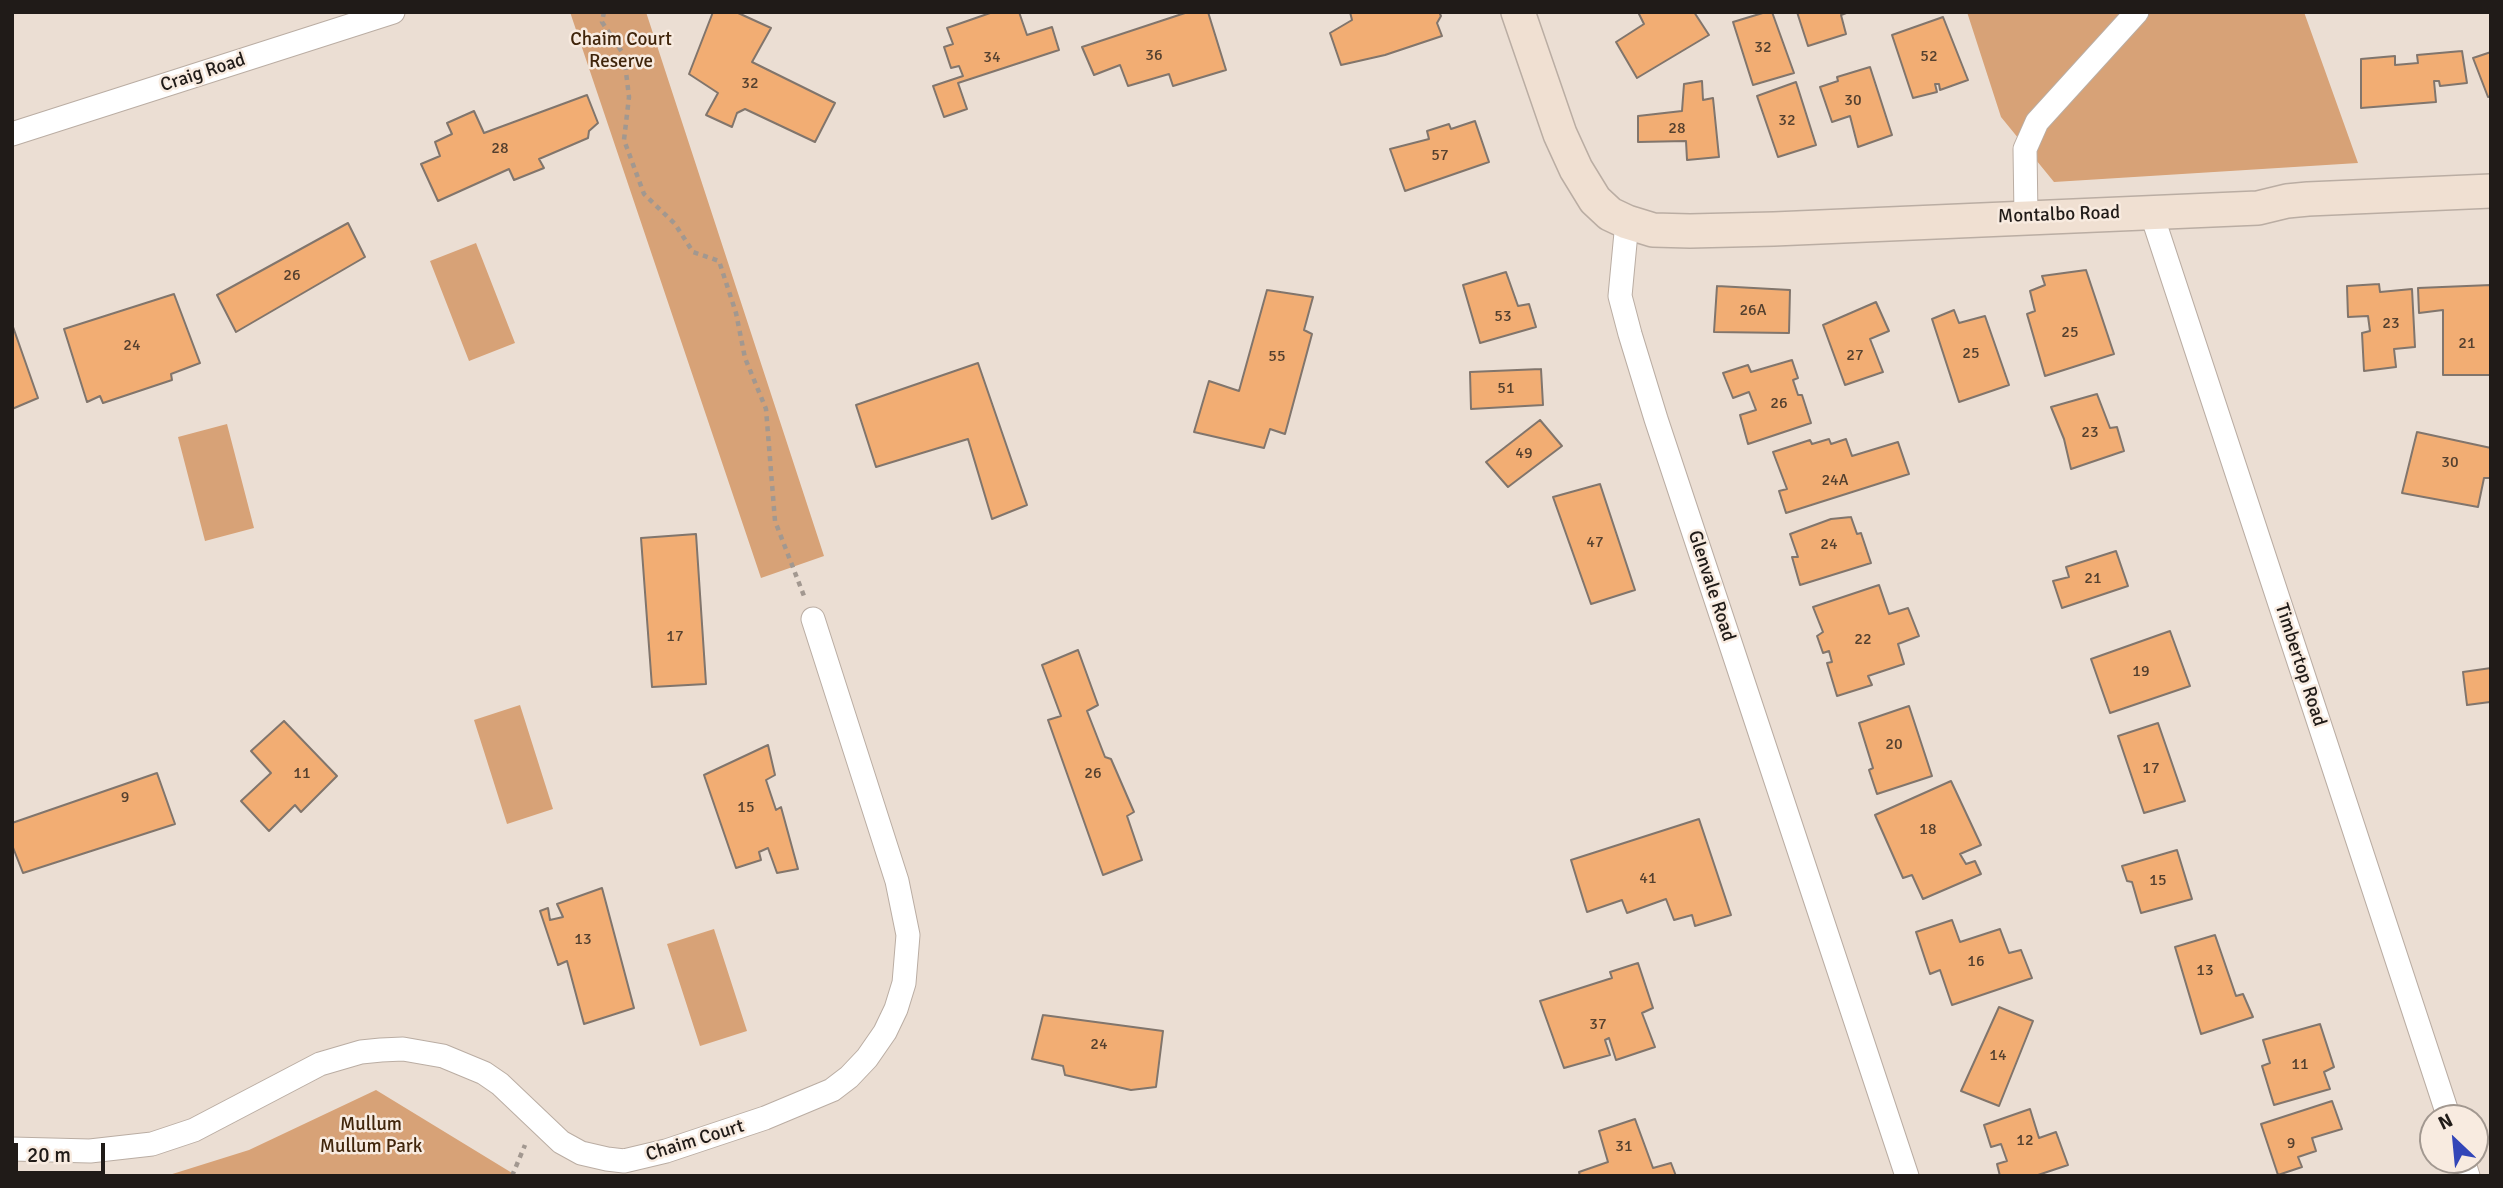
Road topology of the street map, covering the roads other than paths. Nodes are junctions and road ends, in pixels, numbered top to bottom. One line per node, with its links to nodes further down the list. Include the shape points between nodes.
1 (393, 12): 4 (street, Craig Road)
2 (1518, 12): 8 (street, via 1576,169 1595,200)
3 (2137, 12): 7 (street, via 2037,122 2025,149)
4 (12, 134)
5 (2491, 191): 6 (street, Montalbo Road)
6 (2151, 212): 7 (street, Montalbo Road); 10 (street, Timbertop Road)
7 (2026, 216): 8 (street, Montalbo Road, via 1690,232 1653,230)
8 (1627, 222): 12 (street, Glenvale Road, via 1620,296 1630,334)
9 (813, 619): 11 (street, Chaim Court, via 897,881 908,935 904,983 885,1032 867,1058 832,1090 775,1114 624,1161 581,1153 561,1142 484,1073 443,1056 382,1050 320,1065 194,1130 152,1144 90,1151)
10 (2444, 1104)
11 (12, 1149)
12 (1907, 1176)

